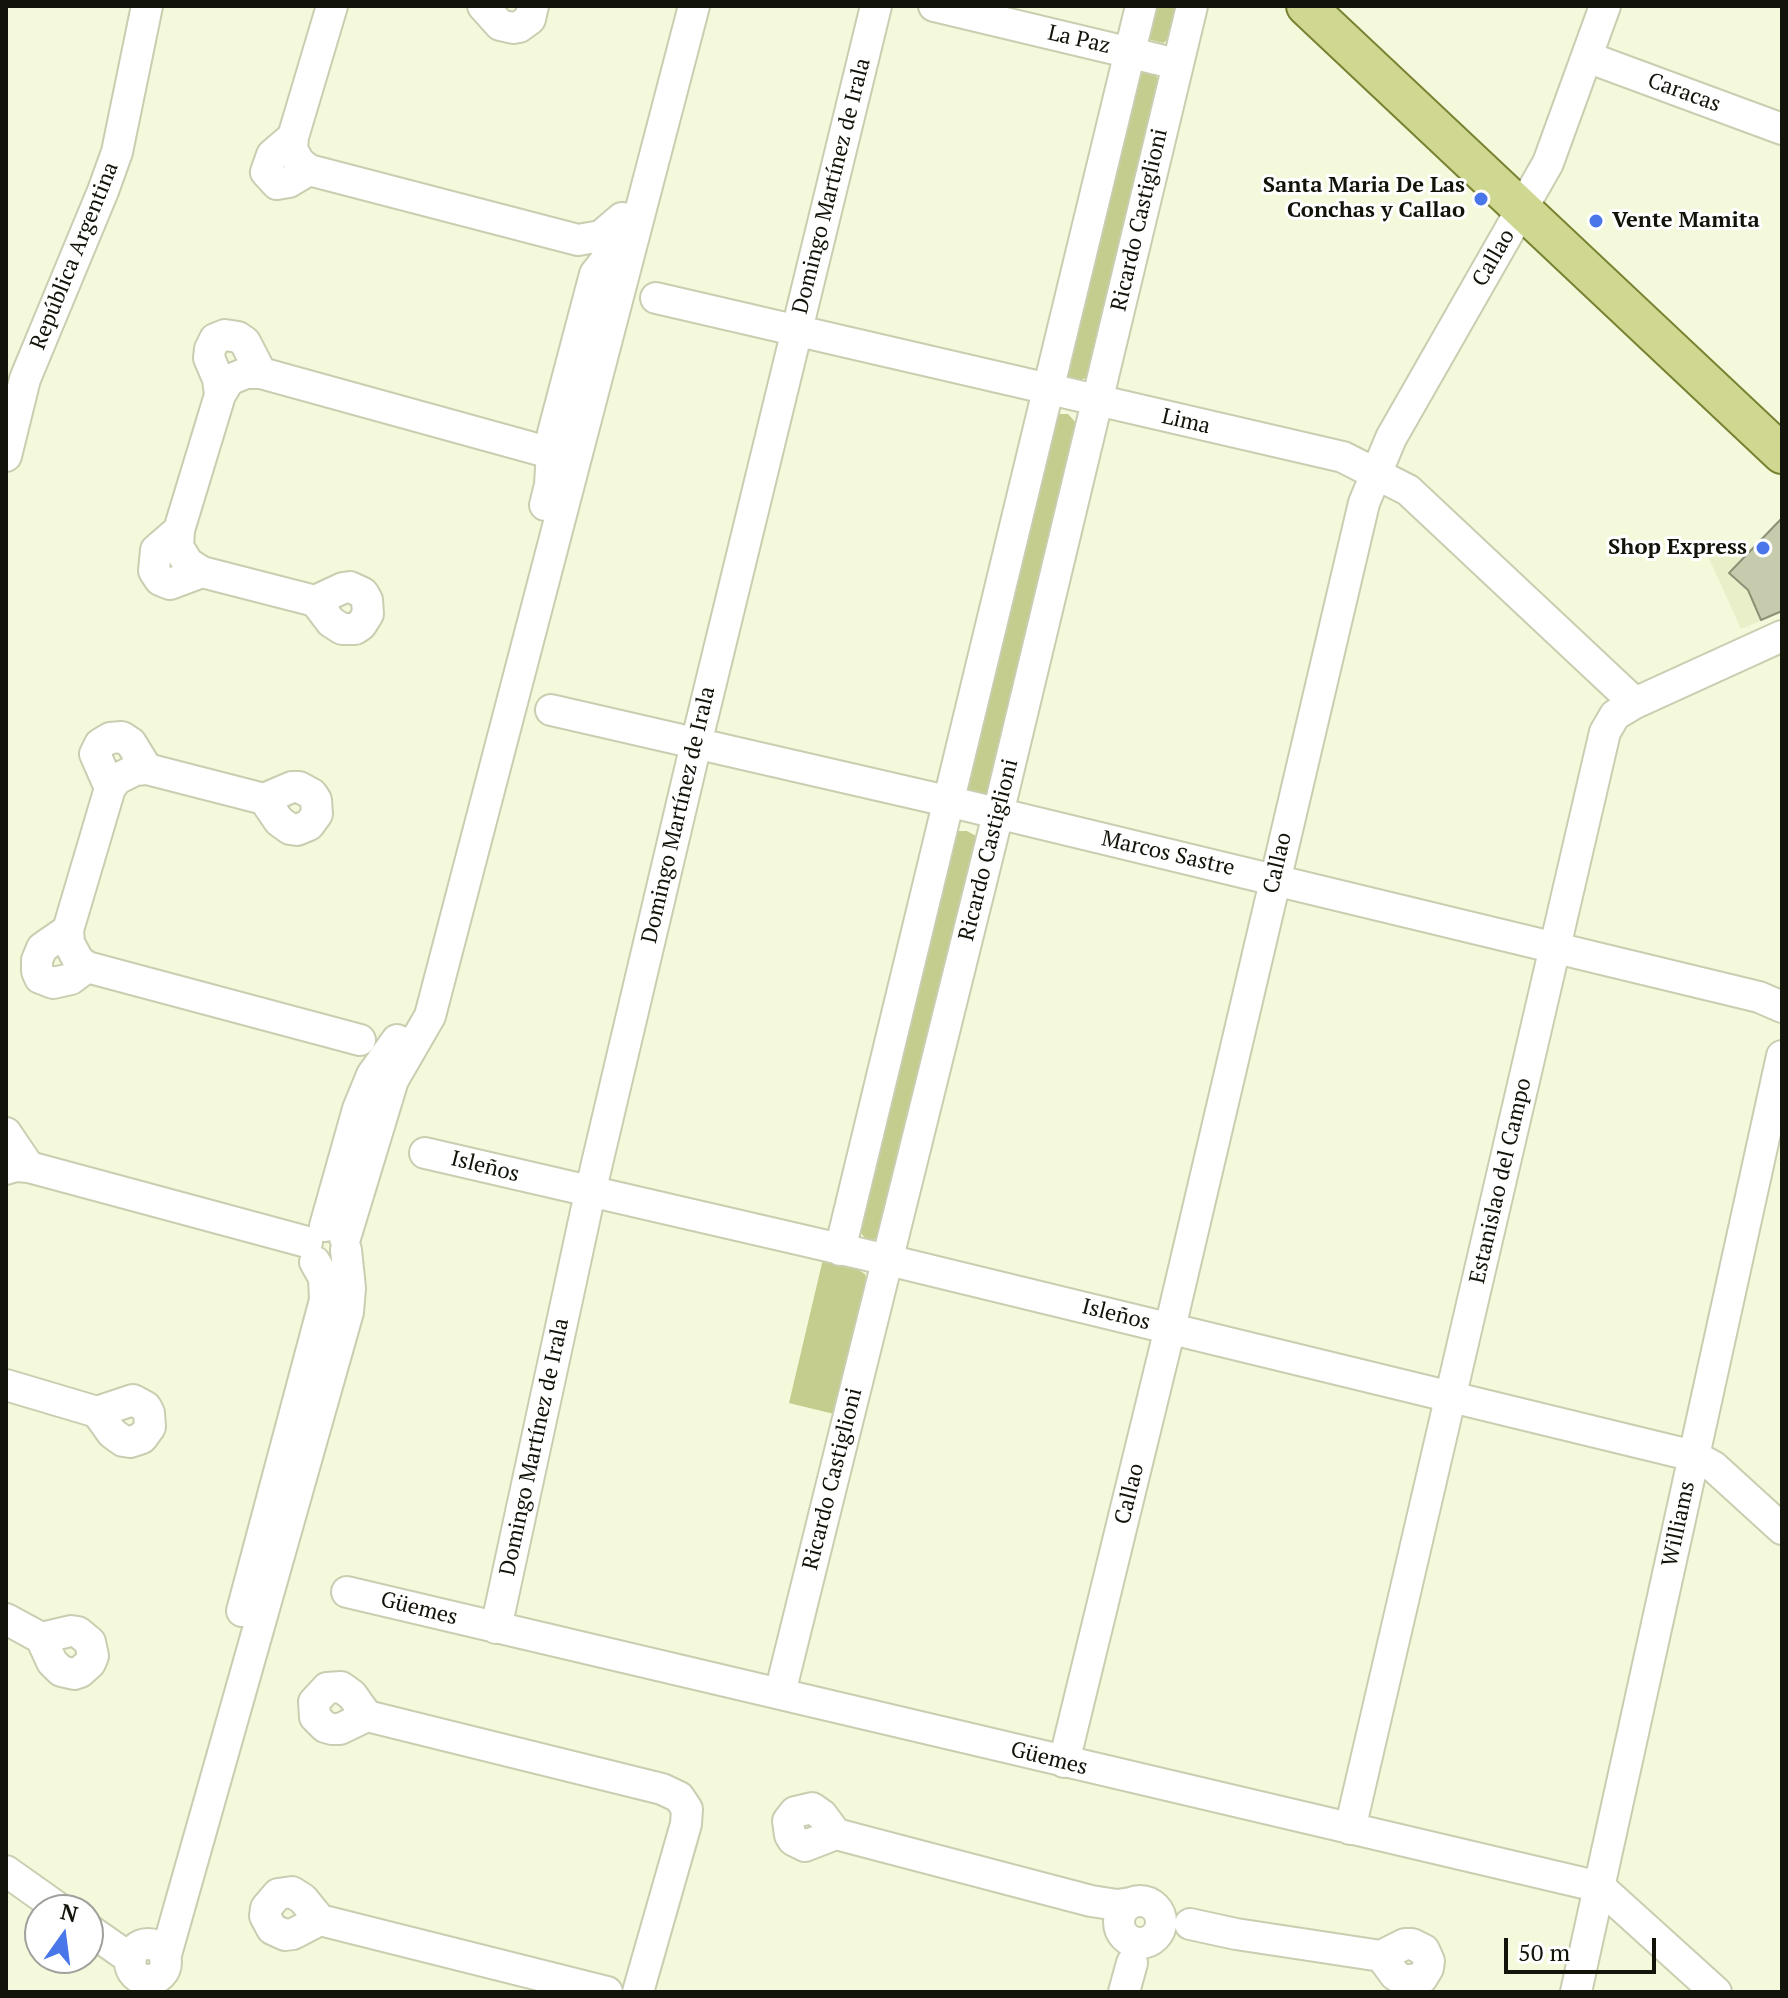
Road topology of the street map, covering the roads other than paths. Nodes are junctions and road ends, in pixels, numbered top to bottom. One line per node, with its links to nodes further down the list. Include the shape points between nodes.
1 (147, 6): 29 (street, República Argentina, via 117,152 25,379)
2 (332, 6): 19 (street, via 293,137 272,155 266,172 277,184 309,170)
3 (483, 6): 4 (street, via 500,25 513,28 530,19)
4 (533, 6)
5 (677, 6): 18 (street)
6 (694, 6): 20 (street)
7 (876, 6): 23 (street, Domingo Martínez de Irala)
8 (934, 6): 13 (street, La Paz)
9 (1141, 6): 13 (street)
10 (1192, 6): 15 (street, Ricardo Castiglioni)
11 (1306, 6): 17 (main road)
12 (1605, 6): 14 (street, Callao)
13 (1130, 52): 15 (street, La Paz); 25 (street)
14 (1587, 57): 16 (street, Caracas); 17 (street, Callao, via 1548,163)
15 (1177, 64): 27 (street, Ricardo Castiglioni)
16 (1782, 129)
17 (1522, 210): 28 (main road); 31 (street, Callao, via 1391,438)
18 (622, 218): 19 (street, via 601,236); 20 (street)
19 (578, 240): 21 (street)
20 (621, 252): 21 (street); 30 (street)
21 (595, 274): 30 (street, via 553,433)
22 (656, 298): 23 (street, Lima)
23 (796, 332): 25 (street, Lima); 36 (street, Domingo Martínez de Irala)
24 (261, 373): 26 (street, via 229,380); 26 (street, via 245,342 225,335 215,339 209,358); 30 (street)
25 (1048, 390): 27 (street, Lima); 40 (street)
26 (220, 395): 32 (street, via 178,547 202,572)
27 (1097, 402): 31 (street, Lima, via 1343,457); 41 (street, Ricardo Castiglioni)
28 (1782, 454)
29 (6, 456)
30 (564, 456): 47 (street, via 546,501); 55 (street, via 430,1016 393,1080)
31 (1377, 473): 34 (street, Lima, via 1408,490); 42 (street, Callao, via 1364,503)
32 (315, 601)
33 (1782, 636): 34 (street, Estanislao del Campo)
34 (1635, 703): 44 (street, Estanislao del Campo, via 1615,715 1605,732)
35 (551, 710): 36 (street, Marcos Sastre)
36 (696, 744): 40 (street, Marcos Sastre); 54 (street, Domingo Martínez de Irala)
37 (147, 769): 38 (street, via 117,779); 38 (street, via 131,743 110,738 95,754); 39 (street)
38 (110, 788): 43 (street)
39 (264, 799)
40 (947, 801): 41 (street, Marcos Sastre); 56 (street)
41 (998, 814): 42 (street, Marcos Sastre); 57 (street, Ricardo Castiglioni)
42 (1274, 880): 44 (street, Marcos Sastre); 58 (street, Callao)
43 (68, 930): 45 (street, via 69,943); 45 (street, via 42,948 37,960 40,978 53,983 71,979)
44 (1555, 949): 46 (street, Marcos Sastre); 60 (street, Estanislao del Campo)
45 (87, 967): 48 (street)
46 (1782, 1007)
47 (411, 1018): 48 (street, via 379,1037); 50 (street)
48 (360, 1040): 50 (street)
49 (1782, 1056): 62 (street, Williams)
50 (372, 1075): 55 (street, via 358,1109)
51 (6, 1133): 53 (street)
52 (425, 1153): 54 (street, Isleños)
53 (18, 1168): 55 (street)
54 (590, 1193): 56 (street, Isleños); 66 (street, Domingo Martínez de Irala)
55 (328, 1244): 80 (street, via 325,1300)
56 (840, 1250): 57 (street, Isleños)
57 (888, 1260): 58 (street, Isleños); 68 (street, Ricardo Castiglioni)
58 (1170, 1328): 60 (street, Isleños); 70 (street, Callao)
59 (6, 1385): 61 (street)
60 (1451, 1396): 62 (street, Isleños); 71 (street, Estanislao del Campo)
61 (97, 1412)
62 (1694, 1456): 63 (street, Isleños, via 1714,1467); 74 (street, Williams)
63 (1782, 1529)
64 (347, 1592): 66 (street, Güemes)
65 (6, 1619): 67 (street)
66 (496, 1628): 68 (street, Güemes)
67 (41, 1638)
68 (780, 1693): 70 (street, Güemes)
69 (367, 1716): 82 (street, via 679,1797 687,1809 686,1824)
70 (1064, 1762): 71 (street, Güemes)
71 (1350, 1829): 74 (street, Güemes)
72 (836, 1834): 77 (street, via 1117,1905)
73 (6, 1871): 75 (street)
74 (1600, 1887): 83 (street, Williams); 84 (street, Güemes)
75 (38, 1894)
76 (320, 1920): 81 (street)
77 (1143, 1937): 79 (street, via 1236,1934)
78 (104, 1940): 80 (street)
79 (1381, 1956)
80 (150, 1971)
81 (607, 1992)
82 (638, 1992)
83 (1576, 1992)
84 (1716, 1992)

